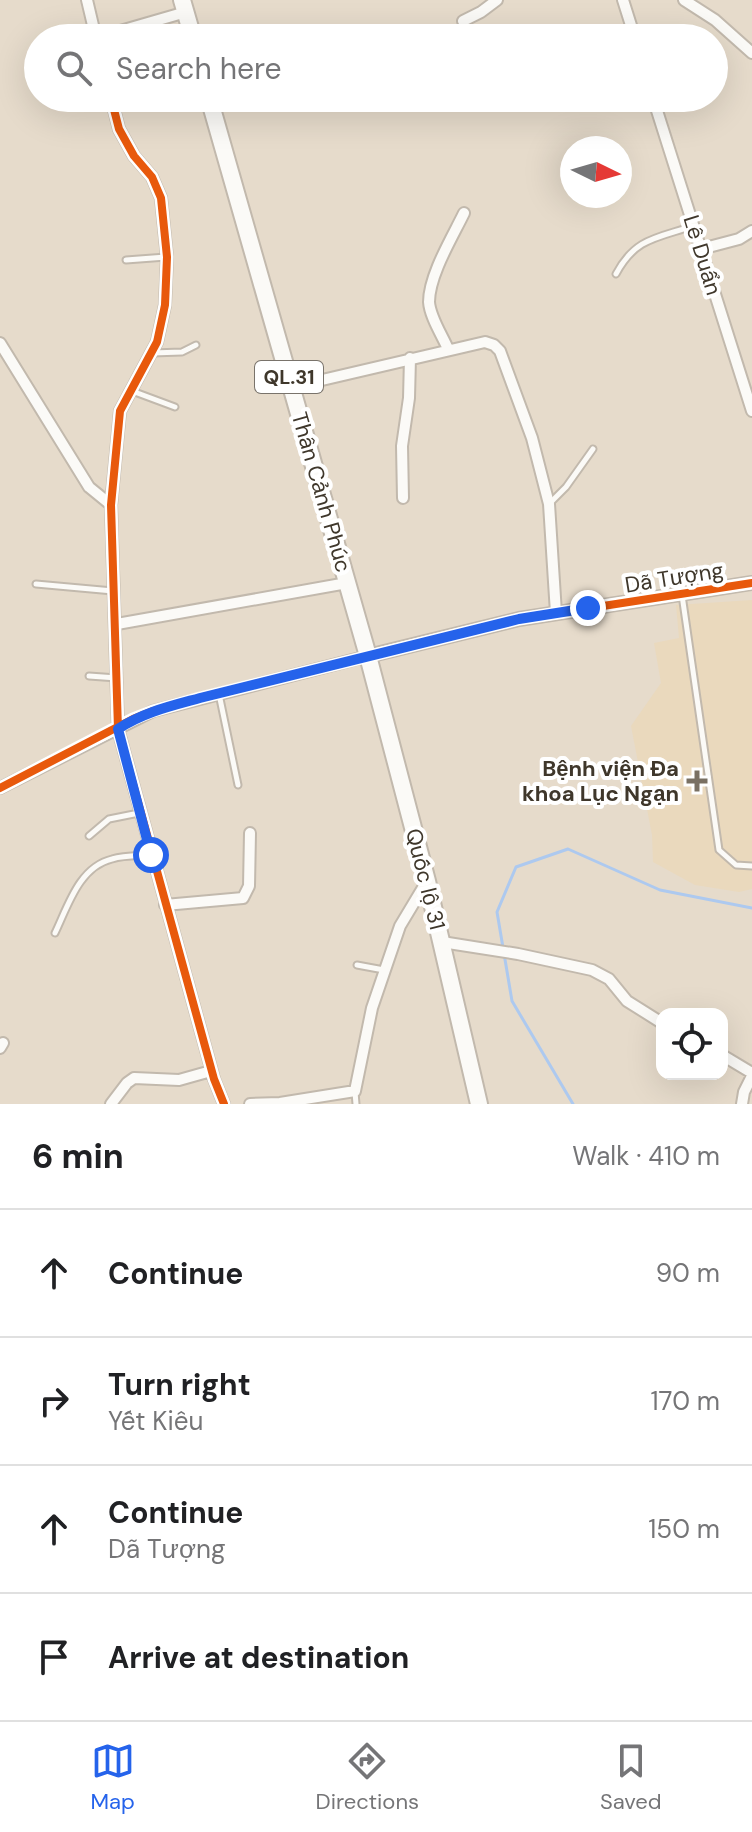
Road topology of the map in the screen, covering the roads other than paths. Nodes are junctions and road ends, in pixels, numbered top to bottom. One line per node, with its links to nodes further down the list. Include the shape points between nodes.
1 (87, 0): 7 (street)
2 (497, 0): 6 (street)
3 (623, 0): 9 (street)
4 (684, 0): 10 (street)
5 (184, 6): 8 (street)
6 (463, 21)
7 (93, 24)
8 (134, 24)
9 (631, 24)
10 (719, 24)
11 (728, 32): 12 (street)
12 (752, 53)
13 (115, 112): 20 (street, via 119,129 161,198)
14 (213, 112): 28 (highway, Thân Cảnh Phúc / QL.31)
15 (657, 112): 17 (street, Lê Duẩn)
16 (464, 213): 25 (street, via 429,302)
17 (694, 226): 19 (street, Lê Duẩn); 22 (lane, via 637,246)
18 (752, 231): 19 (street)
19 (701, 249): 31 (street, Lê Duẩn)
20 (167, 257): 21 (lane); 26 (street, via 165,305)
21 (126, 260)
22 (616, 274)
23 (0, 343): 35 (street, via 89,487)
24 (196, 345): 26 (lane, via 182,352)
25 (448, 349): 27 (street); 34 (street, via 485,342 500,351)
26 (151, 354): 29 (street)
27 (410, 358): 28 (street); 33 (street)
28 (292, 387): 36 (highway, Thân Cảnh Phúc / QL.31)
29 (131, 391): 30 (lane); 35 (street, via 120,411)
30 (175, 407)
31 (752, 411)
32 (593, 449): 34 (lane)
33 (403, 498)
34 (549, 504): 41 (street)
35 (111, 505): 39 (street)
36 (347, 583): 42 (street); 43 (highway, Thân Cảnh Phúc / QL.31)
37 (752, 583): 40 (street, Dã Tượng)
38 (36, 584): 39 (lane)
39 (114, 591): 42 (street)
40 (682, 594): 41 (street, Dã Tượng); 54 (lane, via 719,850 736,865)
41 (556, 613): 43 (street, Dã Tượng)
42 (117, 624): 45 (street)
43 (368, 656): 46 (street); 55 (highway, Quốc lộ 31 / QL.31)
44 (89, 676): 45 (lane)
45 (118, 678): 47 (street)
46 (219, 693): 47 (street, via 153,711); 48 (lane)
47 (118, 729): 49 (street); 50 (street)
48 (238, 785)
49 (0, 788)
50 (140, 813): 52 (lane, via 109,819); 53 (street)
51 (250, 833): 56 (street, via 249,886 243,898)
52 (89, 836)
53 (151, 855): 56 (street); 57 (lane, via 114,858 94,868 79,885)
54 (752, 866)
55 (427, 881): 58 (highway, Quốc lộ 31 / QL.31); 60 (street, via 400,926)
56 (165, 905): 63 (street)
57 (55, 933)
58 (442, 942): 61 (street, via 592,970); 70 (highway, Quốc lộ 31 / QL.31)
59 (357, 965): 60 (lane)
60 (385, 971): 65 (street)
61 (656, 1019)
62 (728, 1059): 64 (street)
63 (211, 1071): 66 (street, via 187,1079 134,1078); 67 (street)
64 (752, 1074): 71 (street)
65 (355, 1091): 68 (street); 69 (lane)
66 (111, 1104)
67 (224, 1104)
68 (250, 1104)
69 (356, 1104)
70 (479, 1104)
71 (742, 1104)

